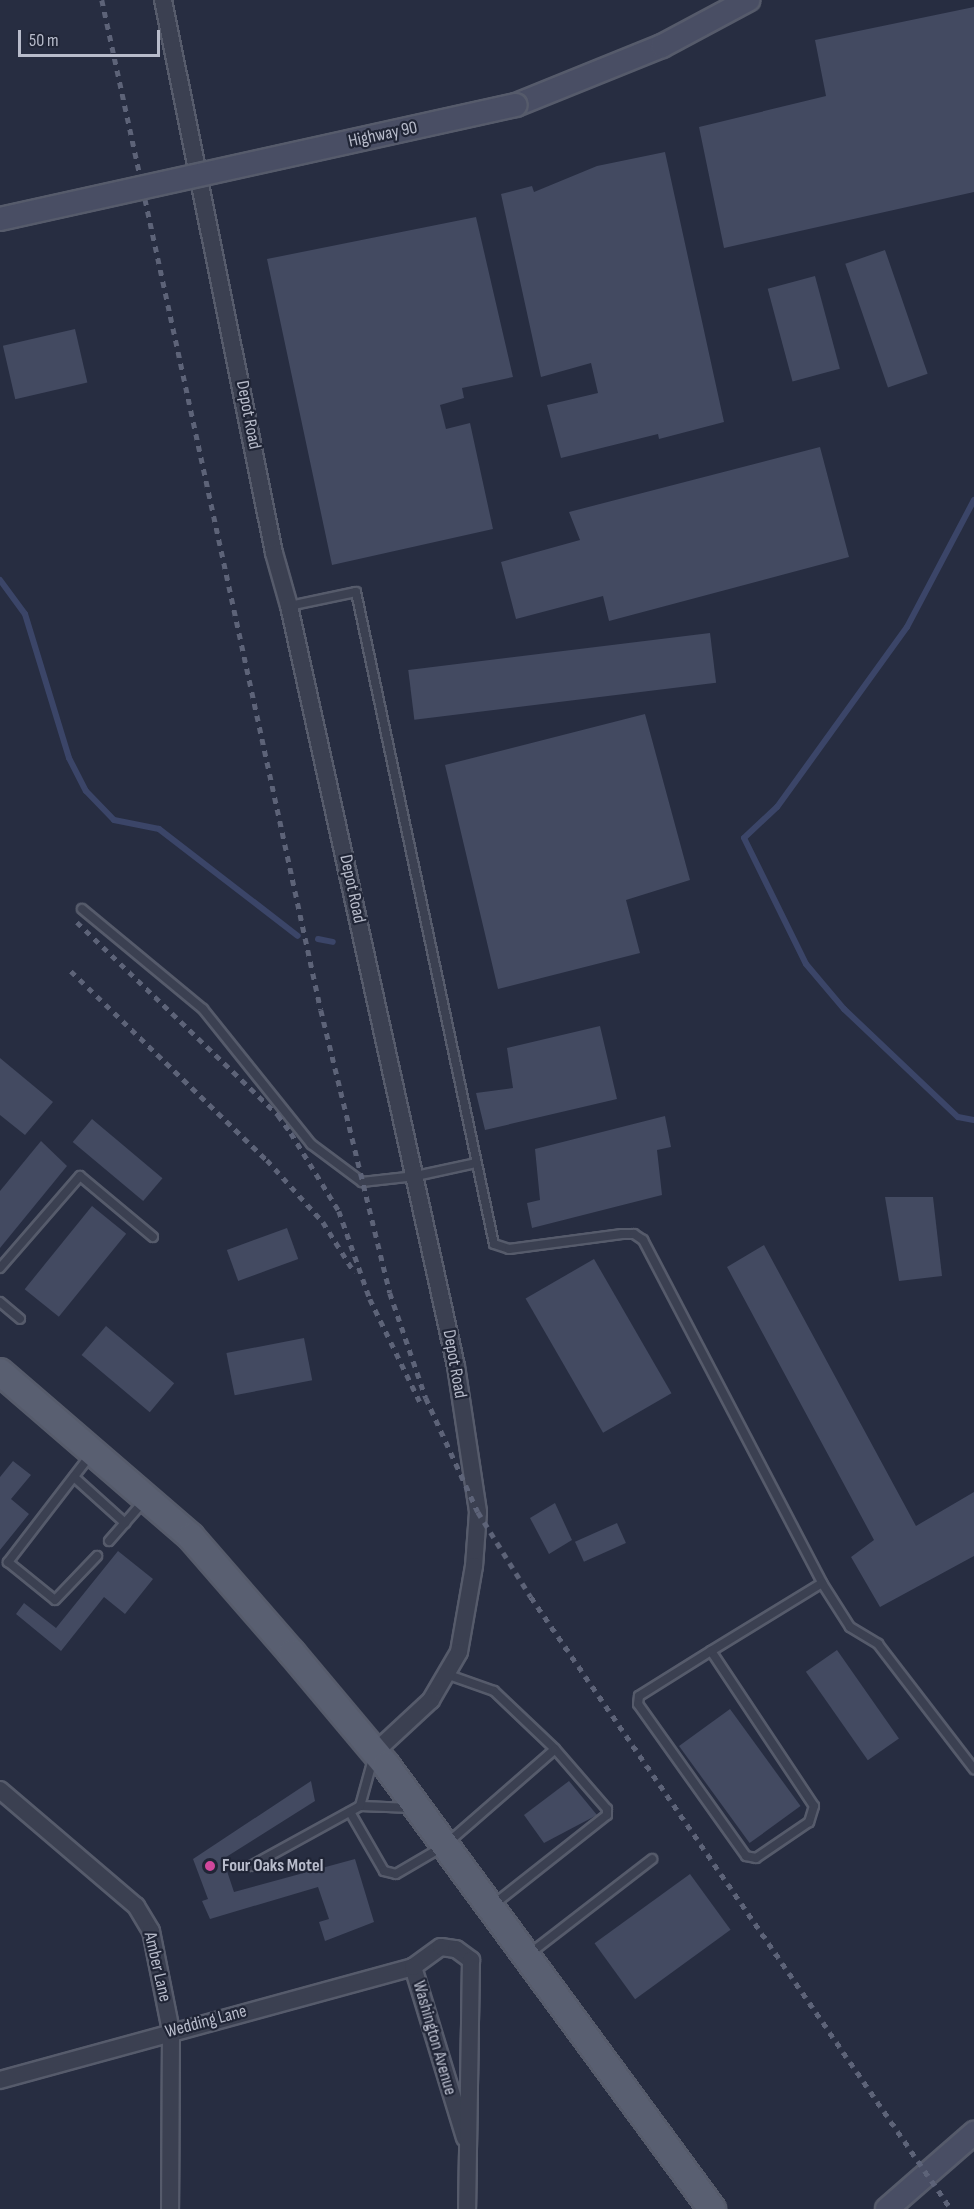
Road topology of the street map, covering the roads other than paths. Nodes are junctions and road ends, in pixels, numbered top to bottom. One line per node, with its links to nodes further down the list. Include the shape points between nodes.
1 (163, 0): 4 (street, Depot Road, via 274,553)
2 (748, 0): 3 (main road, Highway 90, bridge, via 662,46 516,105)
3 (0, 219)
4 (289, 606): 6 (lane, via 356,592); 7 (street, Depot Road)
5 (82, 909): 7 (lane, via 203,1009 311,1144 362,1182)
6 (476, 1163): 7 (lane); 19 (lane, via 494,1244 501,1249 622,1234 634,1234 643,1240)
7 (416, 1176): 21 (street, Depot Road, via 456,1366 478,1512 474,1566 459,1652)
8 (153, 1237): 9 (lane, via 80,1176)
9 (0, 1268)
10 (0, 1302): 11 (lane)
11 (20, 1319)
12 (0, 1372): 13 (main road)
13 (94, 1451): 14 (lane); 15 (main road)
14 (74, 1477): 16 (lane); 18 (lane, via 8,1562 55,1600)
15 (147, 1498): 16 (lane); 23 (main road, via 191,1537)
16 (125, 1523): 17 (lane)
17 (109, 1541)
18 (97, 1556)
19 (822, 1583): 20 (lane); 24 (lane, via 850,1626 878,1644)
20 (711, 1651): 20 (lane, via 814,1806 809,1822 756,1858 738,1847 638,1704 639,1696)
21 (446, 1674): 22 (lane, via 494,1691); 23 (street, Depot Road, via 431,1700)
22 (555, 1749): 29 (lane); 32 (lane, via 607,1809 607,1815)
23 (375, 1752): 26 (lane); 27 (main road)
24 (974, 1769)
25 (0, 1791): 35 (street, Amber Lane, via 135,1906 151,1931)
26 (360, 1806): 27 (lane); 28 (lane)
27 (417, 1808): 29 (main road)
28 (350, 1812): 29 (lane, via 384,1871 405,1870); 31 (lane)
29 (444, 1845): 32 (main road)
30 (652, 1859): 33 (lane)
31 (251, 1866)
32 (489, 1908): 33 (main road)
33 (525, 1957): 41 (main road)
34 (413, 1966): 35 (street, Wedding Lane); 38 (street, Washington Avenue); 38 (street, Washington Avenue, via 441,1947 456,1949 471,1960)
35 (171, 2031): 36 (street, Wedding Lane); 39 (street, Amber Lane)
36 (0, 2079)
37 (974, 2133): 42 (main road)
38 (465, 2138): 40 (street, Washington Avenue)
39 (170, 2209)
40 (466, 2209)
41 (712, 2209)
42 (887, 2209)

